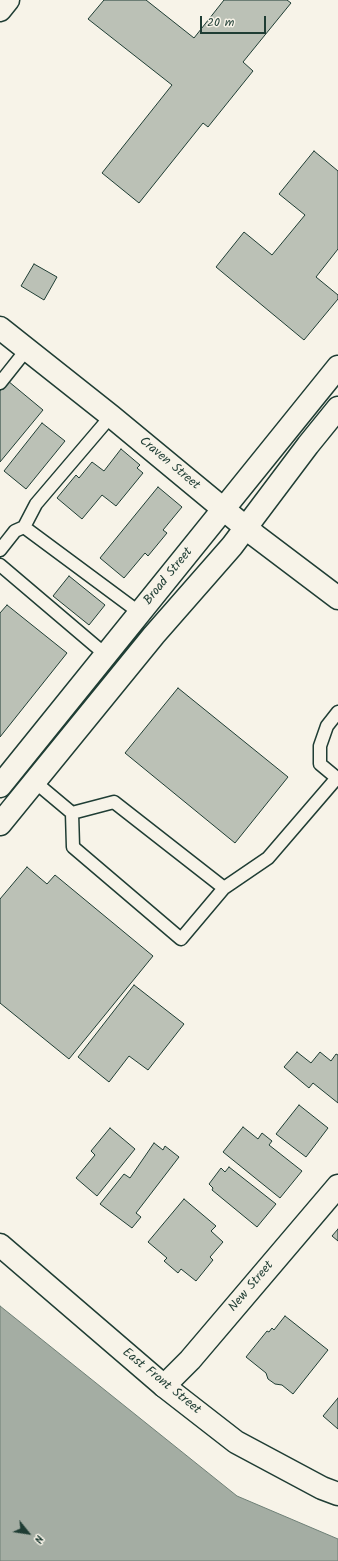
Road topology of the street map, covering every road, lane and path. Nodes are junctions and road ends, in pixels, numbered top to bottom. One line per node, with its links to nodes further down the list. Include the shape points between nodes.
1 (8, 0): 2 (street)
2 (0, 10)
3 (0, 328): 4 (street, Craven Street)
4 (27, 350): 6 (lane); 8 (street, Craven Street)
5 (338, 367): 9 (street, Broad Street)
6 (0, 383)
7 (338, 408): 11 (street, Broad Street)
8 (111, 416): 9 (street, Craven Street); 10 (lane, via 36,504)
9 (224, 509): 11 (street, Craven Street); 15 (street, Broad Street)
10 (24, 527): 12 (lane, via 15,532); 15 (lane)
11 (246, 528): 14 (street, Craven Street); 20 (street, Broad Street, via 217,565 154,635)
12 (0, 550)
13 (0, 566): 16 (lane)
14 (338, 598)
15 (140, 613): 16 (street, Broad Street)
16 (106, 655): 19 (street, Broad Street)
17 (338, 712): 18 (lane, via 327,726 320,746 320,764)
18 (337, 779): 23 (lane, via 268,858)
19 (1, 781)
20 (35, 782): 21 (lane); 22 (street, Broad Street)
21 (72, 813): 23 (lane, via 114,802); 23 (lane, via 73,846 181,939)
22 (0, 824)
23 (224, 888)
24 (338, 1186): 26 (street, New Street, via 190,1360)
25 (0, 1245): 26 (street, East Front Street)
26 (164, 1386): 27 (street, East Front Street, via 236,1442)
27 (338, 1494)

